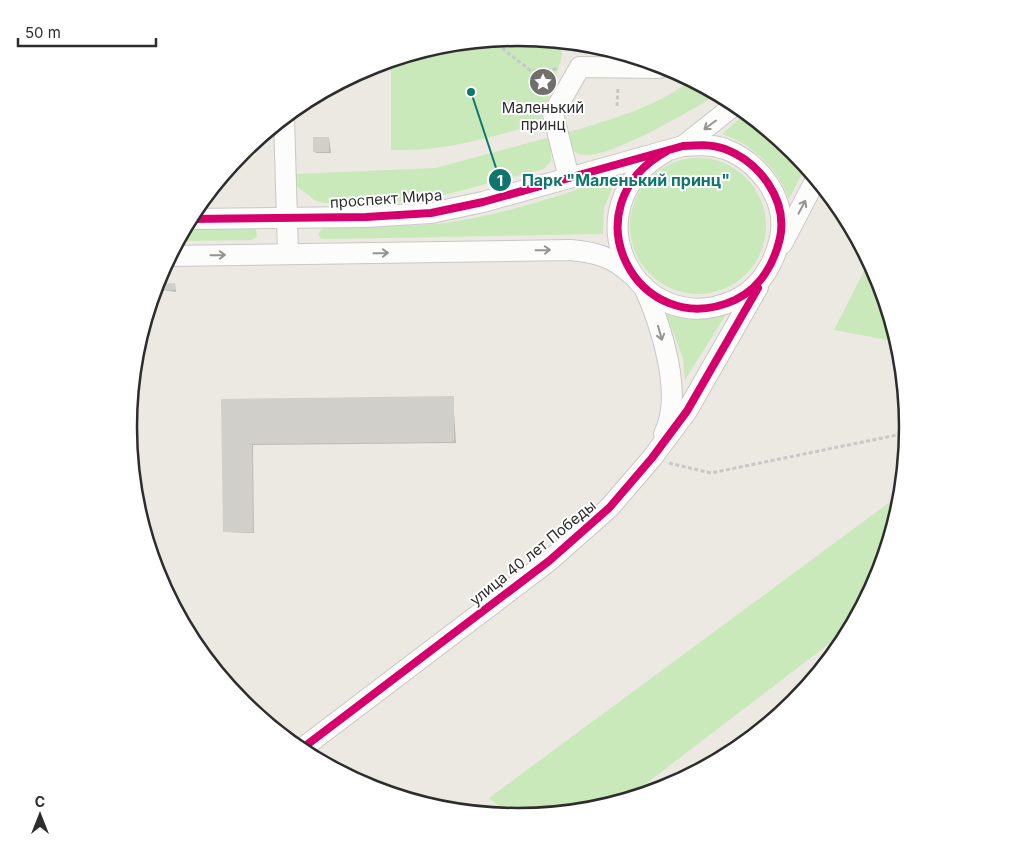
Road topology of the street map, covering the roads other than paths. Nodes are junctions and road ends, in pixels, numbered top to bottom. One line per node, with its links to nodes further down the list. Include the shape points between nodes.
1 (646, 68): 5 (street, via 580,67 553,114)
2 (728, 110): 4 (street, one-way to 4)
3 (284, 126): 7 (street)
4 (675, 148): 5 (street, проспект Мира); 11 (street, via 704,145 732,152 756,167 768,182 781,218 780,236); 12 (street, via 652,159 639,171 629,184 620,208 617,233 620,250)
5 (569, 178): 7 (street, проспект Мира, via 431,213)
6 (813, 186): 11 (street, улица 40 лет Победы, one-way to 6)
7 (288, 218): 8 (street, проспект Мира); 9 (street)
8 (199, 220)
9 (288, 254): 10 (street, one-way to 9); 12 (street, one-way to 12, via 570,250 594,252 607,258 621,265)
10 (178, 256)
11 (767, 272): 12 (street, via 740,297 720,305 698,308 669,303); 13 (street, улица 40 лет Победы, via 687,411)
12 (640, 283): 13 (street, one-way to 13, via 653,306 667,356 671,394 669,424)
13 (652, 458): 14 (street, улица 40 лет Победы, via 609,508 549,561)
14 (307, 745)

